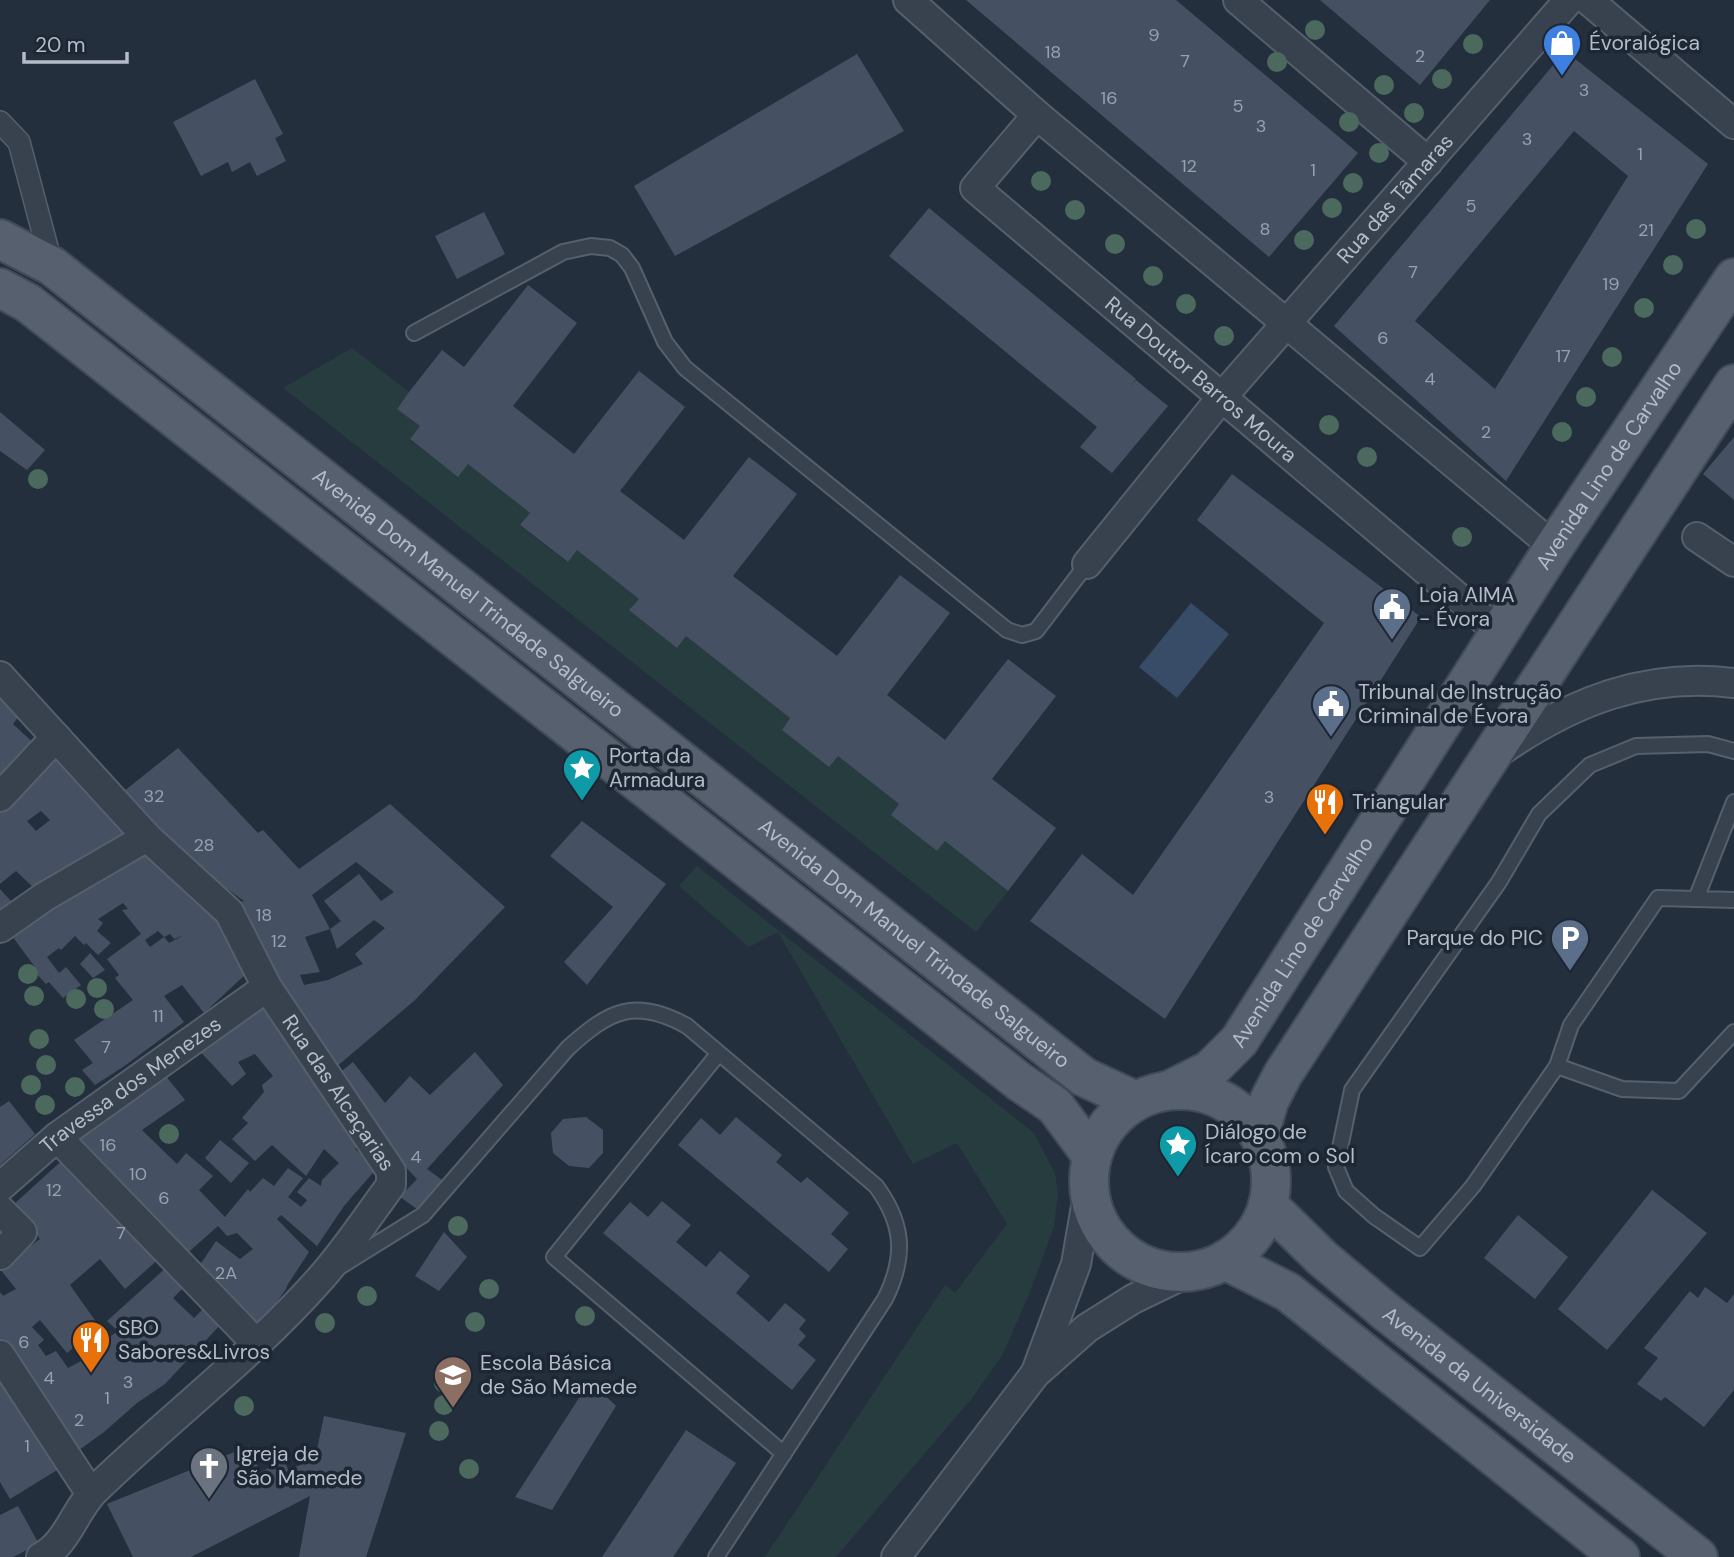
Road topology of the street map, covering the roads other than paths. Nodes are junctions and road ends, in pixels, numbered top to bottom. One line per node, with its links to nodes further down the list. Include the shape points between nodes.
1 (908, 0): 5 (street)
2 (1238, 0): 8 (street)
3 (1569, 0): 8 (street, Rua das Tâmaras)
4 (1588, 0): 7 (street)
5 (1037, 115): 13 (street); 16 (street, Rua Doutor Barros Moura, via 975,188)
6 (0, 122): 10 (street, via 19,142)
7 (1734, 124)
8 (1428, 162): 13 (street, Rua das Tâmaras)
9 (0, 239): 10 (main road, Avenida Dom Manuel Trindade Salgueiro)
10 (52, 266): 37 (main road, Avenida Dom Manuel Trindade Salgueiro, via 1084,1077)
11 (1734, 278): 18 (main road, Avenida Lino de Carvalho)
12 (0, 288): 40 (main road, Avenida Dom Manuel Trindade Salgueiro, via 28,303 1055,1106)
13 (1287, 325): 16 (street, Rua das Tâmaras); 18 (street)
14 (414, 333): 20 (lane, via 563,252 591,246 610,248 622,254 632,268 665,342 685,368 1007,630 1022,635 1036,631)
15 (1734, 384): 26 (main road)
16 (1222, 397): 20 (street, Rua das Tâmaras); 21 (street, Rua Doutor Barros Moura)
17 (1697, 537): 19 (street)
18 (1554, 547): 21 (main road, Avenida Lino de Carvalho)
19 (1734, 562)
20 (1087, 564)
21 (1500, 633): 37 (main road, Avenida Lino de Carvalho, via 1239,1041 1210,1070)
22 (0, 676): 24 (street, Rua das Alcaçarias)
23 (1734, 683): 26 (street, via 1666,681 1609,695 1562,712)
24 (56, 737): 27 (street); 29 (street, Rua das Alcaçarias)
25 (1734, 751): 36 (lane, via 1708,744 1636,746 1590,765 1539,814 1499,883 1352,1090 1336,1167 1346,1191 1420,1248 1474,1186)
26 (1490, 758): 38 (main road, via 1283,1074)
27 (0, 797)
28 (1734, 802): 30 (lane)
29 (147, 837): 32 (street, via 44,897); 33 (street, Rua das Alcaçarias, via 229,912)
30 (1696, 898): 31 (lane); 36 (lane, via 1658,898 1570,1025)
31 (1734, 900)
32 (0, 929)
33 (267, 987): 39 (street, Travessa dos Menezes); 46 (street, Rua das Alcaçarias, via 391,1171 391,1185)
34 (1734, 1032): 36 (lane, via 1679,1091 1622,1089)
35 (719, 1053): 46 (lane, via 687,1026 651,1011 629,1011 594,1025 568,1048 423,1214); 50 (lane, via 876,1186 893,1214 897,1231 896,1279); 50 (lane, via 554,1257)
36 (1557, 1066)
37 (1153, 1096): 38 (main road, via 1197,1091 1243,1114); 40 (main road, via 1117,1115 1102,1134)
38 (1259, 1135): 42 (main road, via 1269,1157)
39 (57, 1137): 41 (street, Travessa dos Menezes); 47 (street)
40 (1091, 1172): 45 (main road, via 1096,1217 1112,1241 1135,1260 1163,1270); 49 (street, via 1076,1264)
41 (0, 1187)
42 (1268, 1205): 45 (main road, via 1259,1227 1244,1245); 57 (main road, Avenida da Universidade, via 1385,1311)
43 (0, 1210): 44 (street, via 22,1232)
44 (0, 1255)
45 (1208, 1265): 49 (street, via 1133,1299 1087,1328); 56 (main road, via 1288,1292)
46 (320, 1279): 47 (street, Rua das Alcaçarias)
47 (256, 1343): 51 (street, Rua das Alcaçarias)
48 (0, 1355): 51 (street)
49 (1035, 1374): 55 (street)
50 (784, 1454): 54 (lane)
51 (91, 1494): 52 (street, Rua das Alcaçarias)
52 (71, 1545): 53 (street, Rua das Alcaçarias)
53 (41, 1557)
54 (716, 1557)
55 (896, 1557)
56 (1620, 1557)
57 (1698, 1557)

